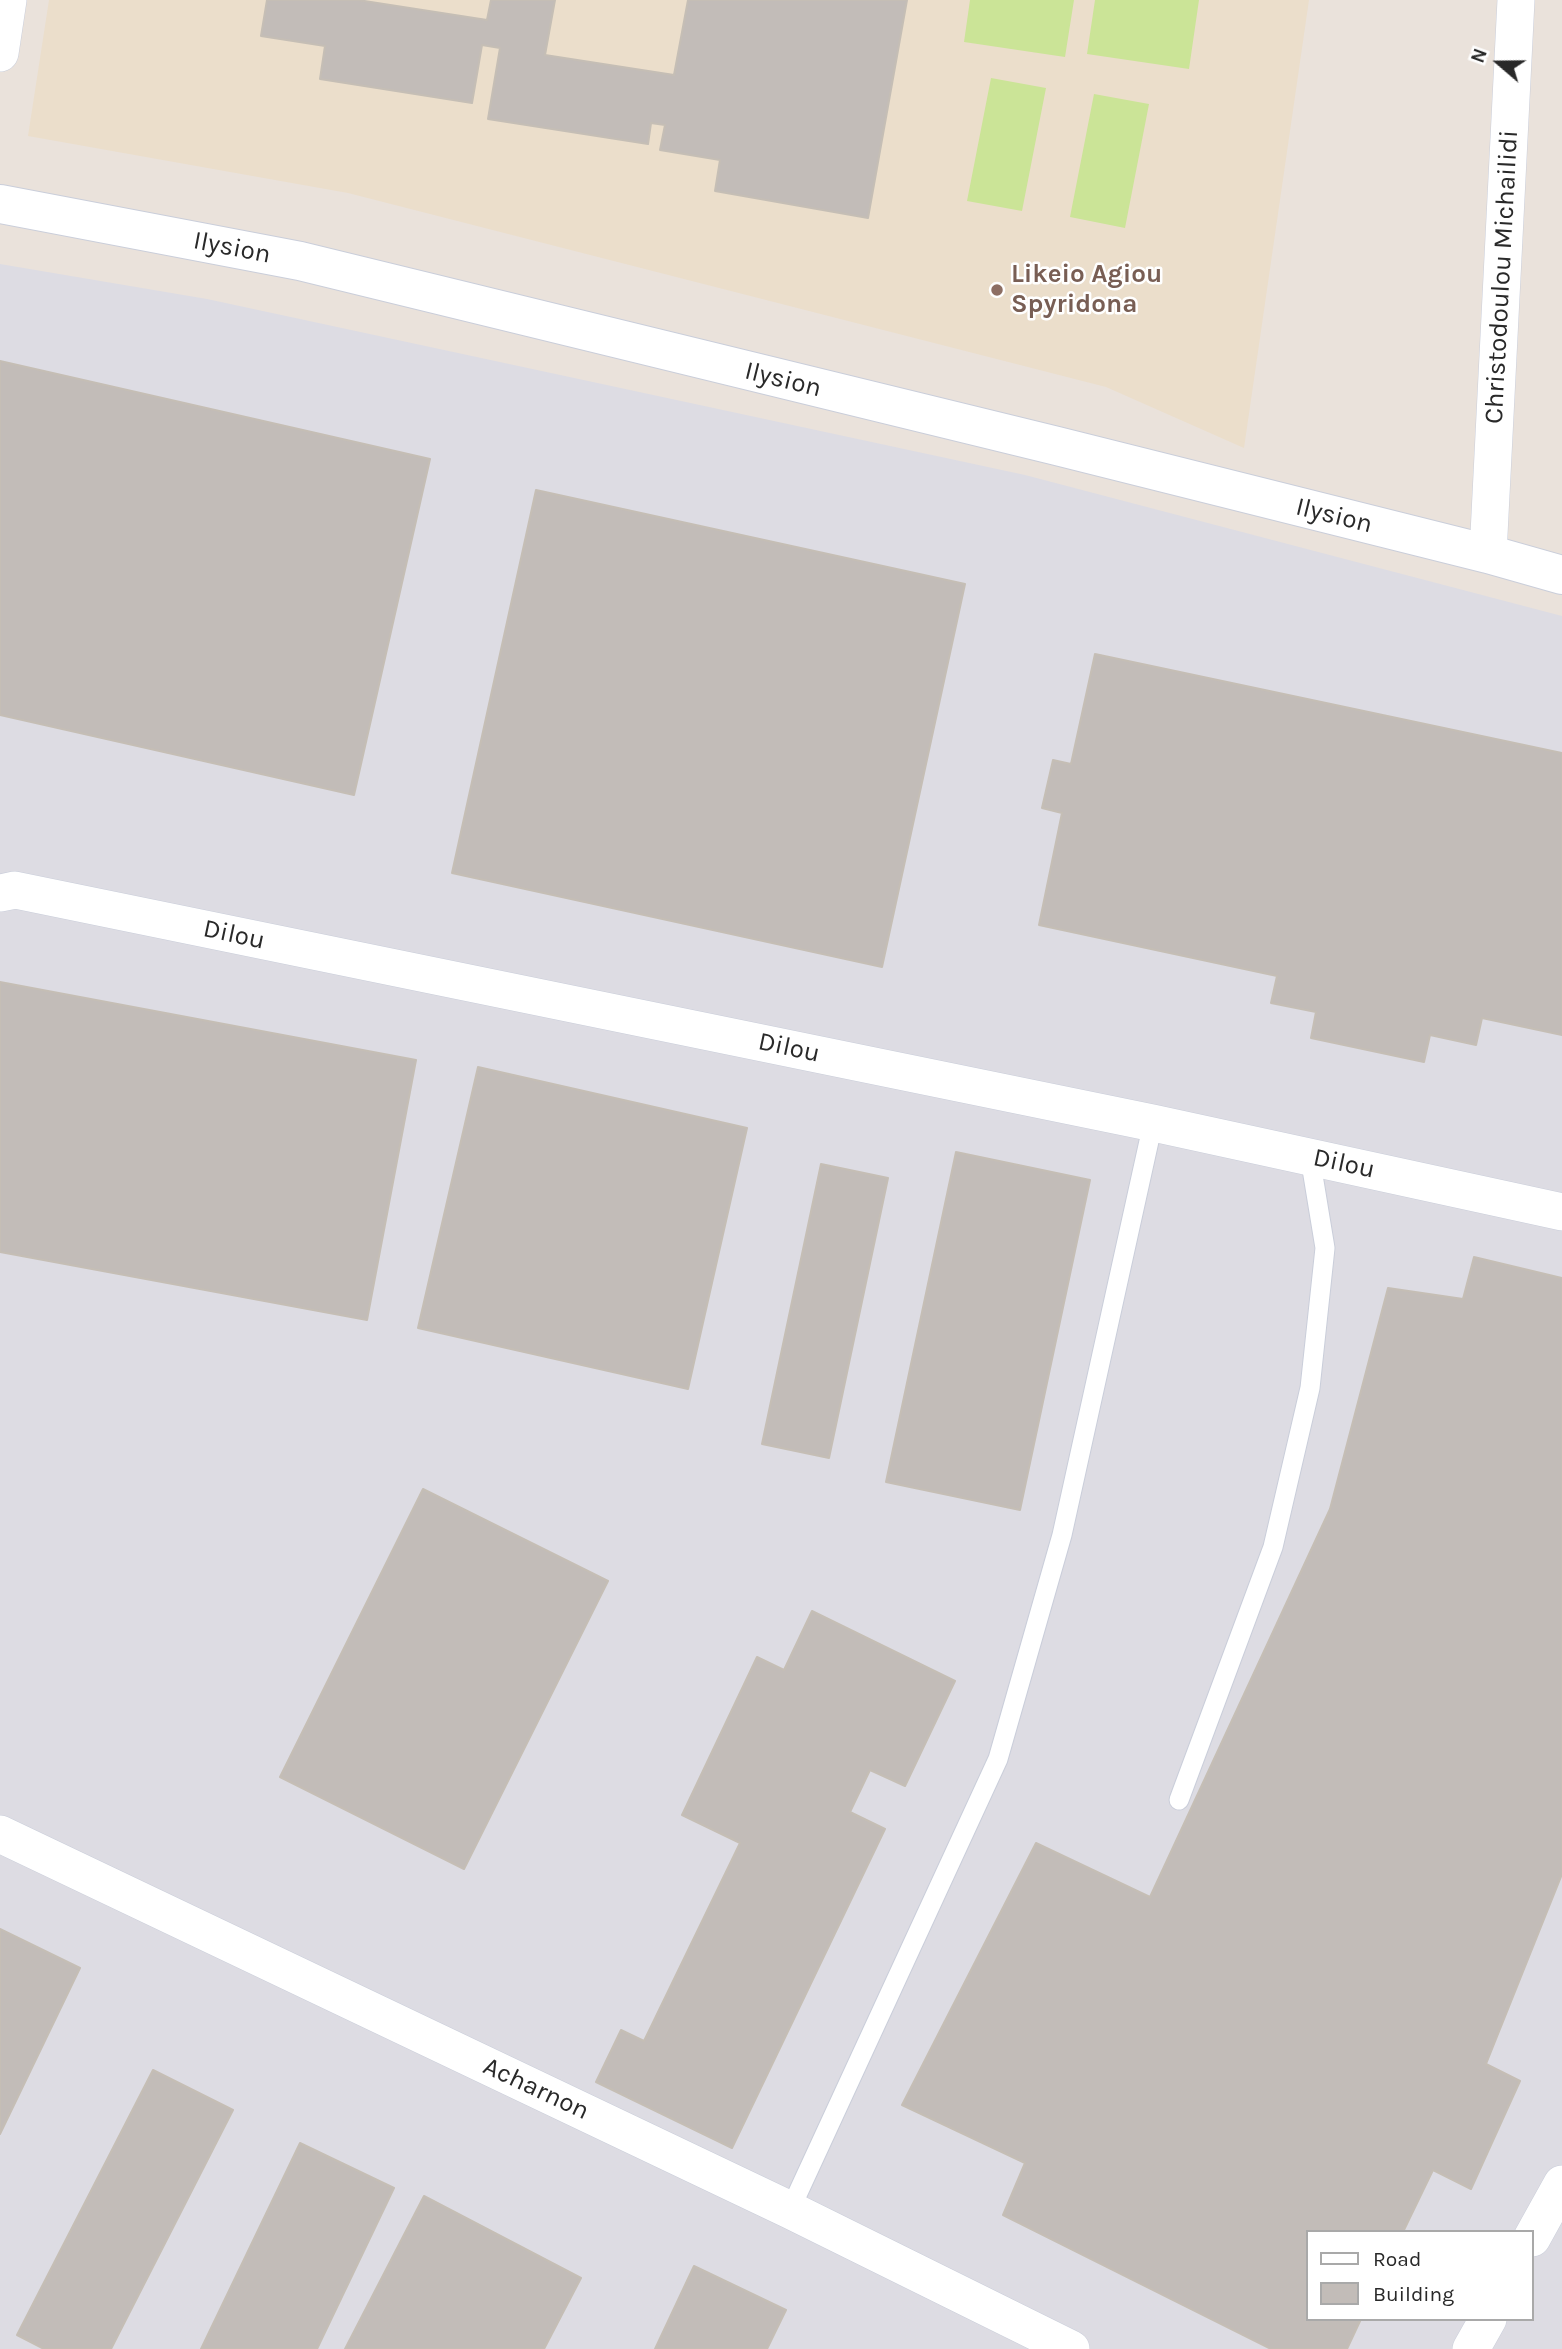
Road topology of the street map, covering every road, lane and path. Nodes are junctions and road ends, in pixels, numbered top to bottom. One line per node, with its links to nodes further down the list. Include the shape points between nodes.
1 (8, 0): 3 (street)
2 (1516, 0): 5 (street, Christodoulou Michailidi)
3 (0, 53)
4 (0, 204): 5 (street, Ilysion, via 300,261)
5 (1489, 554): 6 (street, Ilysion)
6 (1562, 575)
7 (8, 892): 8 (street, Dilou)
8 (1153, 1123): 9 (street, Dilou); 14 (lane, via 1062,1535 998,1759)
9 (1310, 1157): 10 (street, Dilou); 11 (lane, via 1325,1248 1310,1388 1273,1547)
10 (1562, 1212)
11 (1179, 1800)
12 (0, 1834): 14 (street, Acharnon)
13 (1562, 2183): 15 (street)
14 (790, 2210): 17 (street, Acharnon)
15 (1534, 2234)
16 (1487, 2321): 18 (street)
17 (1071, 2349)
18 (1471, 2349)

